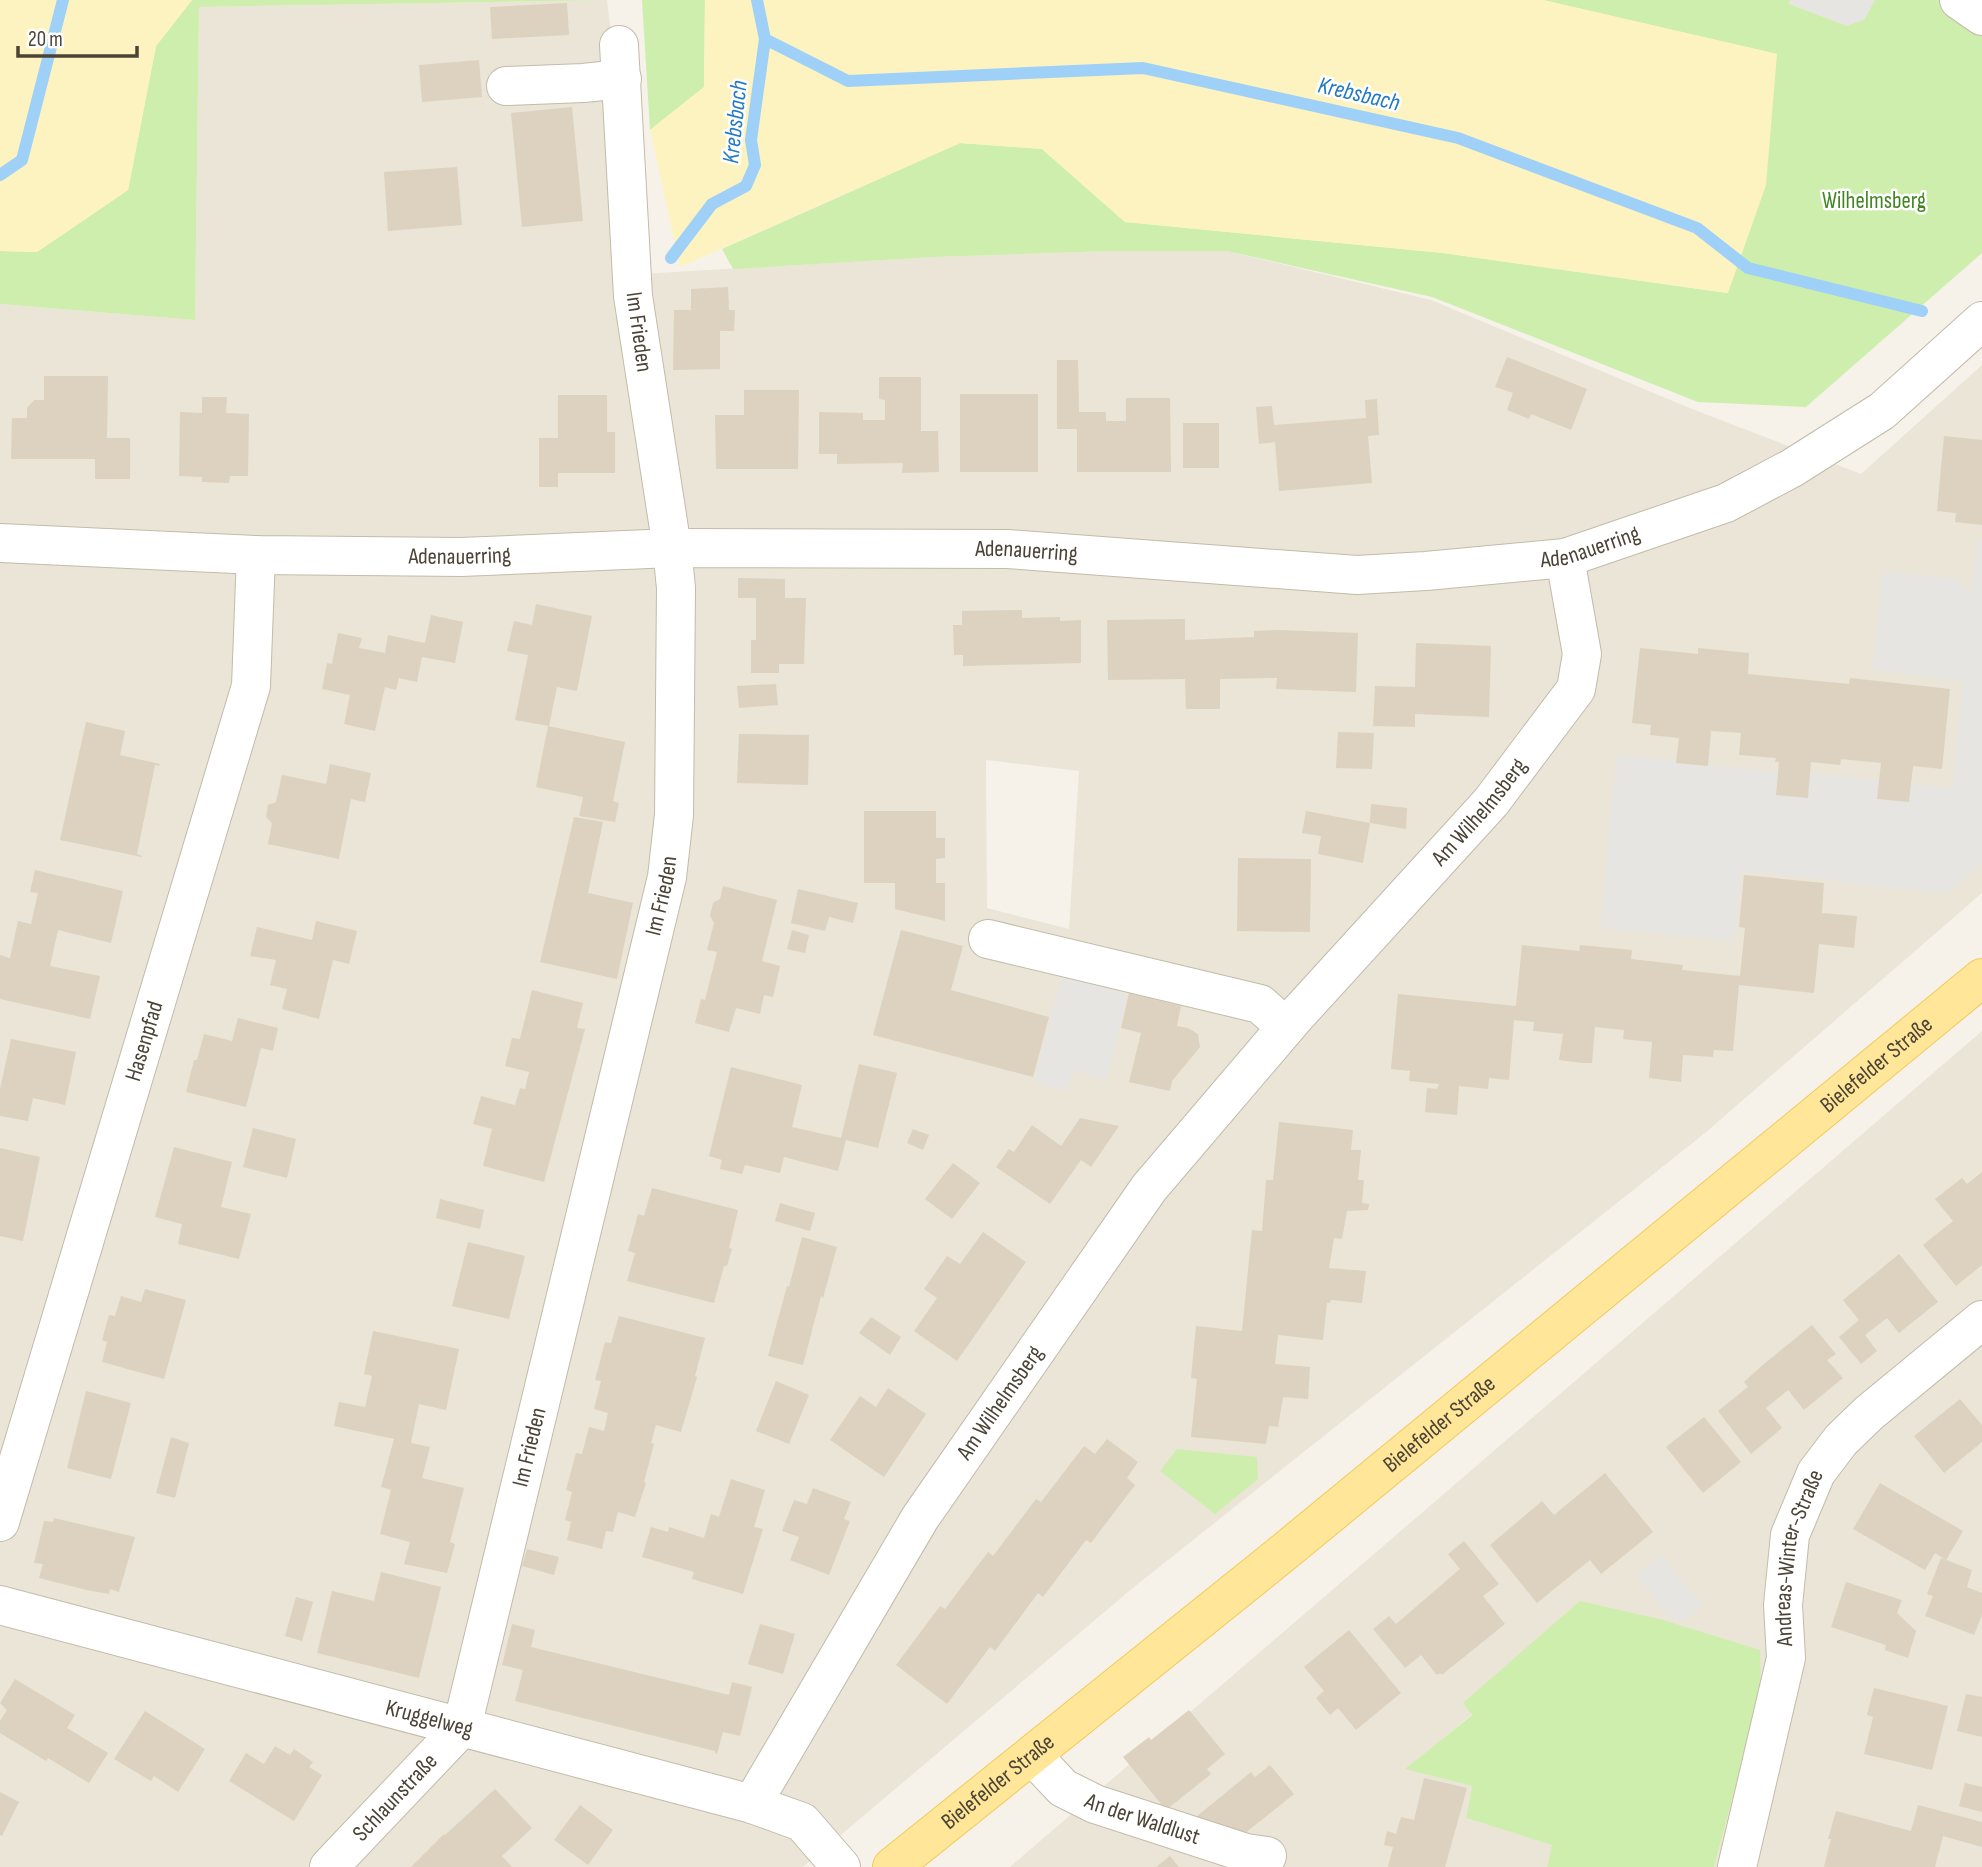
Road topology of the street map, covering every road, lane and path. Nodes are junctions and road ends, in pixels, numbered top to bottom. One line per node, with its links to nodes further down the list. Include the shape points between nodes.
1 (1959, 0): 2 (street)
2 (1982, 16)
3 (506, 86): 6 (street, Im Frieden, via 583,83 620,62 633,296)
4 (1982, 321): 8 (street, Adenauerring, via 1881,411 1792,468 1726,503)
5 (0, 542): 7 (street, Adenauerring)
6 (672, 548): 7 (street, Adenauerring, via 461,557); 8 (street, Adenauerring, via 1007,549 1357,575); 15 (street, Im Frieden, via 676,587 674,815 667,877)
7 (256, 555): 13 (street, Hasenpfad, via 251,685)
8 (1565, 558): 11 (street, Am Wilhelmsberg, via 1582,654 1576,689 1491,802)
9 (988, 939): 11 (street, via 1260,1004)
10 (1982, 978): 16 (main road, Bielefelder Straße)
11 (1286, 1027): 17 (street, Am Wilhelmsberg, via 1149,1188 920,1518)
12 (1982, 1320): 22 (street, Andreas-Winter-Straße, via 1869,1413 1816,1473 1790,1535 1783,1605 1786,1658)
13 (0, 1522)
14 (0, 1605): 15 (street, Kruggelweg)
15 (462, 1727): 17 (street, Kruggelweg); 19 (street, Schlaunstraße)
16 (1032, 1755): 18 (street, An der Waldlust, via 1063,1787 1095,1804); 21 (main road, Bielefelder Straße)
17 (752, 1804): 20 (street, Kruggelweg, via 802,1822)
18 (1267, 1856)
19 (329, 1867)
20 (841, 1867)
21 (891, 1867)
22 (1737, 1867)

